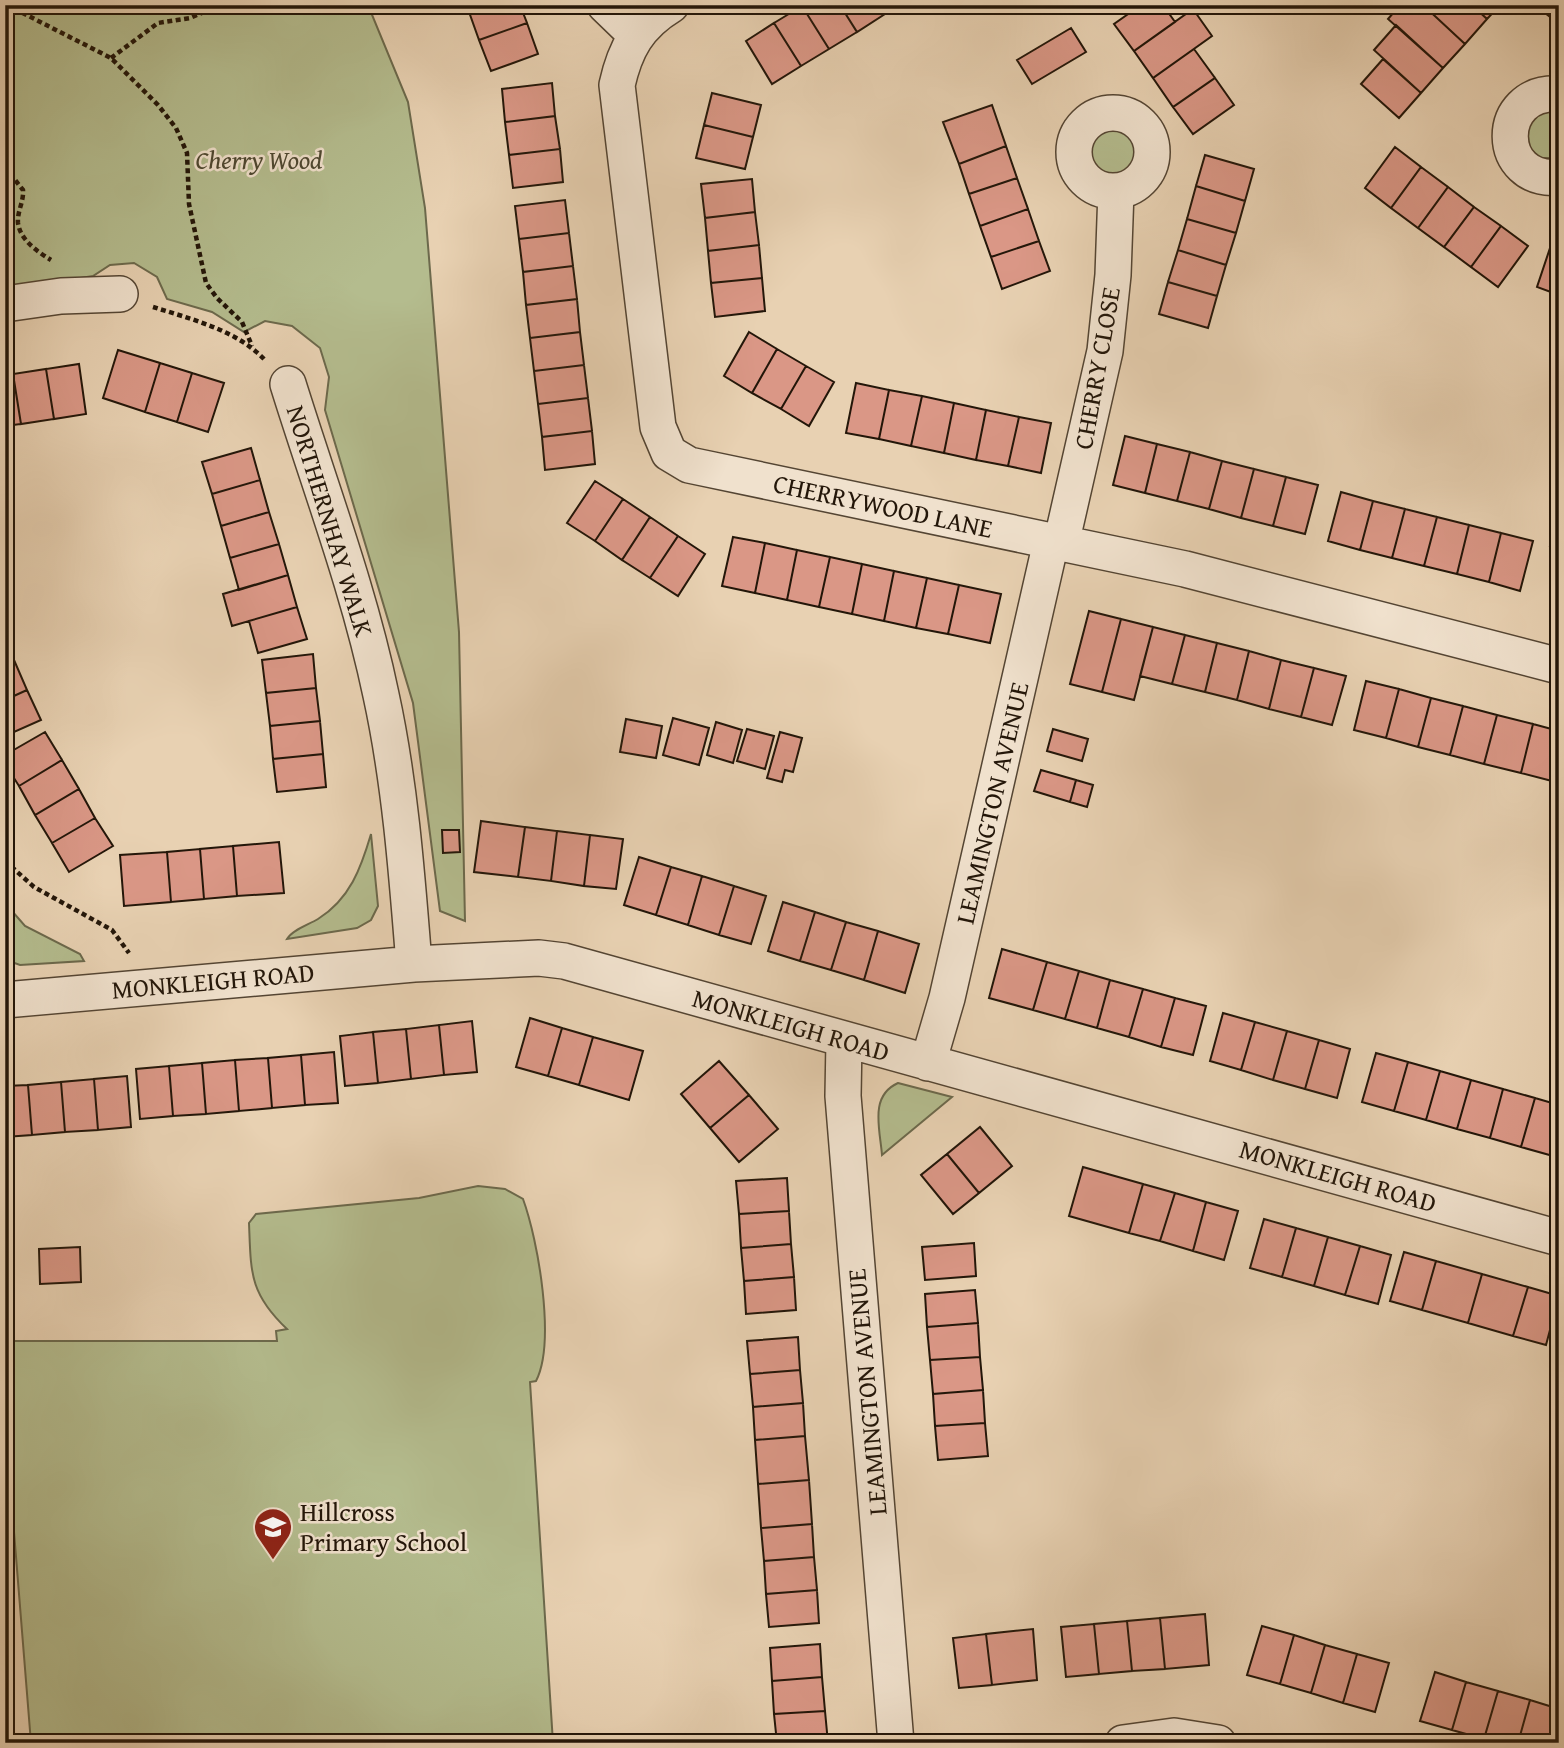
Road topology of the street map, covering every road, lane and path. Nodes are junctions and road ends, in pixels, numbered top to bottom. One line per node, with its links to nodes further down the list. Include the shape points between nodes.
1 (7, 5): 6 (path)
2 (220, 5): 6 (path, via 190,18 158,23)
3 (605, 5): 5 (street)
4 (671, 5): 5 (street, CHERRYWOOD LANE)
5 (635, 34): 15 (street, CHERRYWOOD LANE, via 617,85 658,427 669,453 689,465)
6 (111, 58): 13 (path, via 176,128 187,153 189,204 206,283 242,322)
7 (1559, 94): 9 (street, via 1524,103 1510,126 1509,141 1522,166 1535,175)
8 (5, 167): 11 (path, via 23,190 18,222 35,251 79,272)
9 (1559, 177)
10 (1116, 191): 15 (street, CHERRY CLOSE, via 1105,351)
11 (108, 294): 12 (street); 13 (path, NORTHERNHAY WALK, via 224,332)
12 (5, 304)
13 (252, 346): 14 (path, NORTHERNHAY WALK)
14 (288, 384): 18 (street, NORTHERNHAY WALK, via 364,624 382,697)
15 (1056, 543): 16 (street, CHERRYWOOD LANE, via 1185,569); 22 (street, LEAMINGTON AVENUE)
16 (1559, 666)
17 (5, 861): 19 (path, via 34,887 113,930)
18 (414, 964): 19 (street, MONKLEIGH ROAD); 21 (street, MONKLEIGH ROAD, via 564,961)
19 (152, 987): 20 (street, MONKLEIGH ROAD)
20 (5, 1000)
21 (844, 1040): 22 (street, MONKLEIGH ROAD); 24 (street, LEAMINGTON AVENUE, via 843,1096)
22 (928, 1063): 23 (street, MONKLEIGH ROAD)
23 (1559, 1238)
24 (895, 1743)
25 (1123, 1743): 26 (street, via 1174,1736)
26 (1218, 1743)

